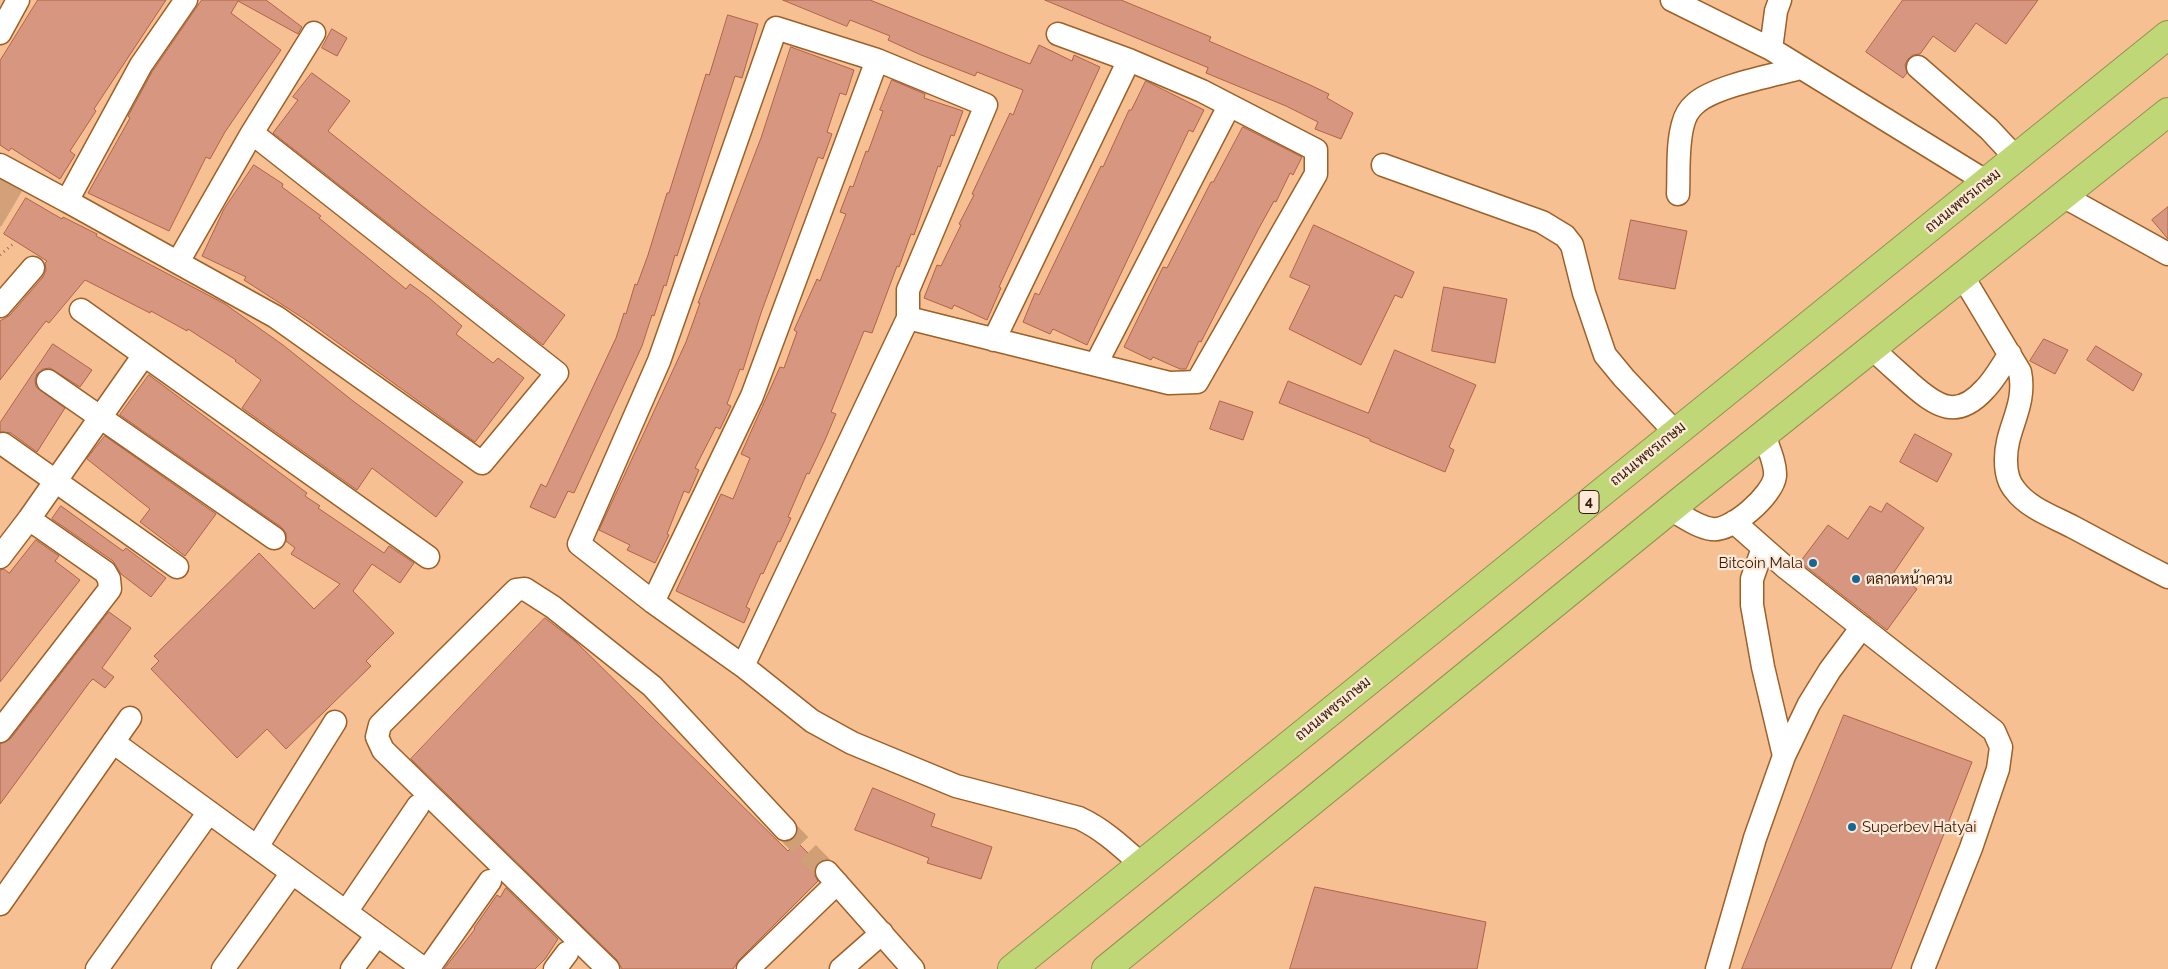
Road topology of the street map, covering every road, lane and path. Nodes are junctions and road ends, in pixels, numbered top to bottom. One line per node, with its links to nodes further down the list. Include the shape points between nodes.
1 (18, 0): 5 (street)
2 (186, 0): 23 (street, via 141,65)
3 (1672, 0): 9 (street)
4 (1780, 0): 9 (street)
5 (2, 23)
6 (314, 33): 16 (street)
7 (1058, 34): 11 (street)
8 (2168, 35): 17 (highway, ถนนเพชรเกษม / 4)
9 (1771, 49): 13 (street)
10 (877, 60): 32 (street, via 986,105 908,290); 53 (street, via 752,396); 53 (street, via 776,28 659,361 580,544)
11 (1129, 60): 14 (street); 33 (street)
12 (1918, 67): 17 (street, via 1989,129)
13 (1801, 68): 20 (street); 21 (street, via 1737,85 1705,98 1689,110 1681,135)
14 (1229, 106): 37 (street); 37 (street, via 1316,150 1316,174 1197,382 1169,383)
15 (2168, 112): 22 (highway)
16 (252, 133): 27 (street); 27 (street, via 557,373 482,463 276,317)
17 (2016, 158): 20 (highway, ถนนเพชรเกษม / 4)
18 (0, 165): 23 (street)
19 (1383, 165): 40 (street, via 1542,222 1565,236 1572,245 1605,355)
20 (1987, 182): 40 (highway, ถนนเพชรเกษม / 4)
21 (1678, 194)
22 (2063, 196): 25 (street); 29 (highway)
23 (67, 201): 27 (street)
24 (13, 244): 26 (path)
25 (2168, 254)
26 (0, 255)
27 (178, 262)
28 (33, 268): 30 (street)
29 (1963, 277): 34 (highway); 35 (street)
30 (0, 306)
31 (80, 310): 36 (street)
32 (908, 318): 33 (street); 55 (street)
33 (994, 340): 37 (street)
34 (1873, 349): 35 (street, via 1931,401 1952,408 1976,398); 41 (highway)
35 (2010, 354): 52 (street, via 2020,372 2022,385 2022,398 2006,449 2007,476 2015,490 2034,507)
36 (144, 355): 39 (street); 50 (street)
37 (1096, 364)
38 (48, 381): 39 (street)
39 (100, 418): 43 (street); 47 (street)
40 (1675, 432): 65 (highway, ถนนเพชรเกษม / 4)
41 (1764, 435): 44 (highway); 46 (street, via 1775,478 1766,494)
42 (3, 444): 43 (street)
43 (56, 481): 45 (street); 51 (street)
44 (1670, 509): 46 (street, via 1713,529); 81 (highway)
45 (29, 519): 49 (street); 58 (street, via 105,572 110,589)
46 (1734, 522): 48 (street)
47 (274, 538)
48 (1763, 548): 54 (street); 60 (street, via 1752,579 1752,604)
49 (0, 557)
50 (428, 557)
51 (177, 567)
52 (2168, 577)
53 (653, 602): 55 (street)
54 (1862, 627): 60 (street, via 1809,704); 83 (street, via 1994,731 2001,747 1998,769 1971,848)
55 (742, 666): 65 (street, via 812,721 852,743 956,786 1079,818 1111,837)
56 (130, 718): 59 (street)
57 (335, 722): 64 (street)
58 (0, 731)
59 (113, 742): 62 (street); 68 (street)
60 (1784, 756): 82 (street, via 1755,838)
61 (418, 806): 69 (street)
62 (210, 812): 64 (street); 72 (street)
63 (785, 829): 76 (street, via 652,686 537,595 525,589 516,590 380,725 377,737 382,750)
64 (257, 847): 66 (street)
65 (1141, 864): 80 (highway, ถนนเพชรเกษม / 4)
66 (292, 873): 69 (street); 73 (street)
67 (490, 881): 75 (street)
68 (0, 904)
69 (346, 912): 71 (street)
70 (882, 934): 77 (street, via 832,877); 78 (street); 79 (street)
71 (377, 935): 74 (street); 75 (street)
72 (97, 969)
73 (223, 969)
74 (352, 969)
75 (426, 969)
76 (608, 969)
77 (748, 969)
78 (841, 969)
79 (913, 969)
80 (1012, 969)
81 (1106, 969)
82 (1717, 969)
83 (1924, 969)

